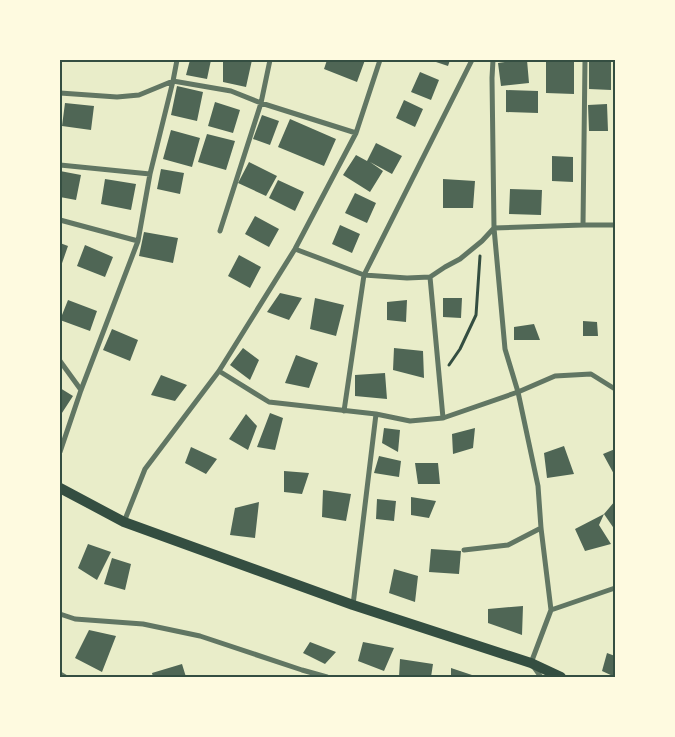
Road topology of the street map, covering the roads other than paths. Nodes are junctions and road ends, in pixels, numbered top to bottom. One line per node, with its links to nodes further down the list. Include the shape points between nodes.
1 (177, 60): 7 (street)
2 (270, 60): 9 (street)
3 (380, 60): 10 (street)
4 (472, 60): 20 (street)
5 (493, 60): 16 (street)
6 (586, 60): 14 (street)
7 (173, 81): 8 (street, via 139,95 117,97); 9 (street, via 230,91); 12 (street)
8 (60, 93)
9 (261, 102): 10 (street); 17 (street)
10 (356, 133): 19 (street)
11 (60, 165): 12 (street)
12 (150, 174): 18 (street)
13 (60, 220): 18 (street)
14 (583, 225): 15 (street); 16 (street)
15 (615, 225)
16 (494, 228): 21 (street, via 460,259); 26 (street, via 505,349)
17 (220, 231)
18 (138, 240): 25 (street)
19 (295, 249): 20 (street); 23 (street)
20 (364, 276): 21 (street); 27 (street)
21 (430, 277): 29 (street)
22 (60, 361): 25 (street)
23 (219, 371): 27 (street, via 270,402); 32 (street, via 145,469)
24 (615, 389): 26 (street, via 591,374 555,376)
25 (81, 390): 30 (street)
26 (518, 392): 29 (street); 33 (street, via 538,486)
27 (344, 411): 28 (street)
28 (376, 414): 29 (street, via 410,421); 36 (street)
29 (443, 418)
30 (60, 452)
31 (60, 488): 32 (main road)
32 (124, 522): 36 (main road)
33 (541, 528): 34 (street, via 508,545); 37 (street)
34 (464, 550)
35 (615, 588): 37 (street)
36 (353, 605): 39 (main road)
37 (551, 610): 39 (street)
38 (60, 614): 42 (street, via 75,619 143,624 200,636)
39 (531, 663): 43 (street); 44 (main road)
40 (60, 674): 41 (street)
41 (65, 677)
42 (327, 677)
43 (541, 677)
44 (561, 677)

